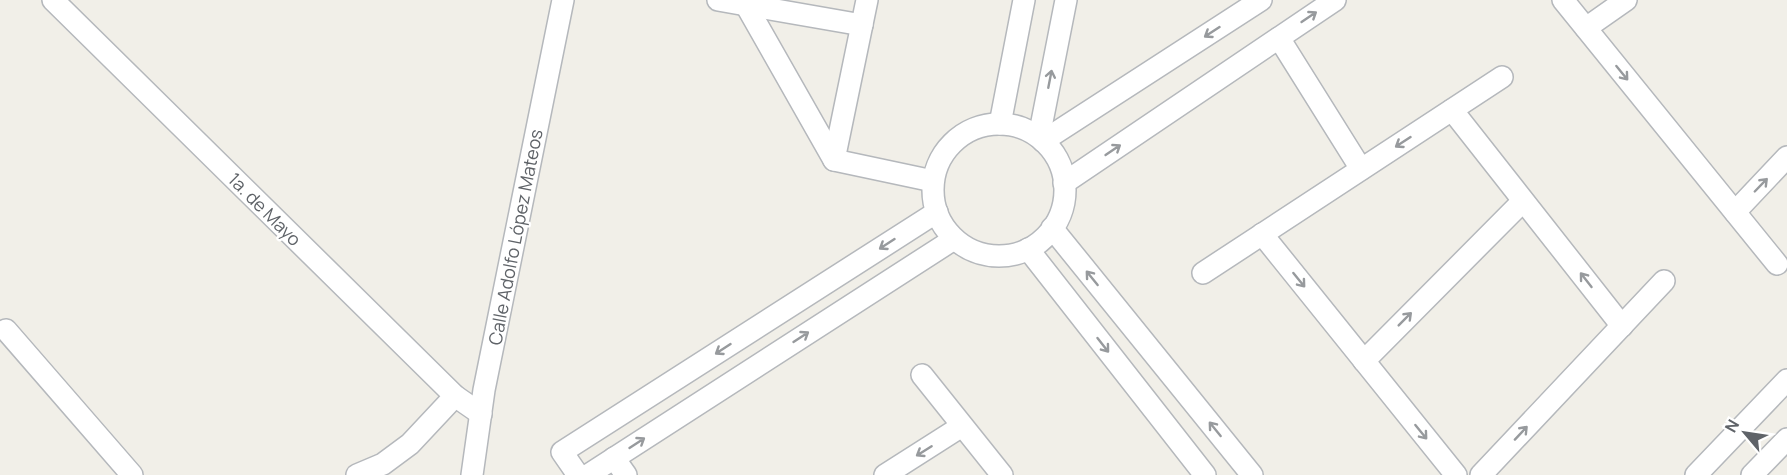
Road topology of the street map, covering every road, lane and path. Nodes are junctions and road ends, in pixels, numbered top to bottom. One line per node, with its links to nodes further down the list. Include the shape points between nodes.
1 (53, 0): 39 (street, 1a. de Mayo)
2 (563, 0): 40 (street, Calle Adolfo López Mateos)
3 (718, 0): 11 (street)
4 (867, 0): 12 (street)
5 (1024, 0): 17 (street)
6 (1066, 0): 18 (street, one-way to 6)
7 (1261, 0): 18 (street, one-way to 18)
8 (1335, 0): 14 (street, one-way to 8)
9 (1563, 0): 13 (street)
10 (1626, 0): 13 (street)
11 (746, 5): 12 (street); 20 (street)
12 (862, 25): 20 (street)
13 (1586, 28): 26 (street, one-way to 26)
14 (1279, 38): 21 (street); 23 (street, one-way to 14)
15 (1502, 77): 16 (street)
16 (1452, 110): 21 (street, one-way to 21); 24 (street)
17 (1000, 124): 18 (street, via 1016,126); 22 (street, via 984,125 956,140 945,152)
18 (1041, 139): 23 (street, via 1054,153)
19 (1787, 157): 26 (street, one-way to 19)
20 (834, 160): 22 (street)
21 (1361, 169): 28 (street)
22 (933, 181): 25 (street)
23 (1064, 183): 27 (street, via 1060,214)
24 (1523, 201): 34 (street, one-way to 24); 36 (street, one-way to 24)
25 (937, 212): 29 (street); 47 (street, one-way to 47, via 562,452)
26 (1735, 212): 31 (street)
27 (1052, 228): 30 (street); 52 (street, one-way to 27)
28 (1263, 234): 32 (street); 36 (street, one-way to 36)
29 (954, 238): 30 (street, via 982,254 998,256); 43 (street, one-way to 29)
30 (1028, 249): 51 (street, one-way to 51)
31 (1777, 264)
32 (1203, 273)
33 (1664, 281): 34 (street)
34 (1622, 326): 54 (street, one-way to 34)
35 (6, 330): 44 (street)
36 (1364, 361): 53 (street, one-way to 53)
37 (921, 375): 41 (street)
38 (1787, 380): 55 (street)
39 (455, 396): 40 (street, 1a. de Mayo); 45 (street, via 410,444 383,464)
40 (481, 414): 46 (street, Calle Adolfo López Mateos)
41 (963, 426): 49 (street, one-way to 49); 50 (street)
42 (1787, 439): 56 (street)
43 (620, 466): 48 (street)
44 (132, 475)
45 (357, 475)
46 (472, 475)
47 (578, 475)
48 (588, 475)
49 (885, 475)
50 (1002, 475)
51 (1205, 475)
52 (1252, 475)
53 (1456, 475)
54 (1481, 475)
55 (1696, 475)
56 (1752, 475)

